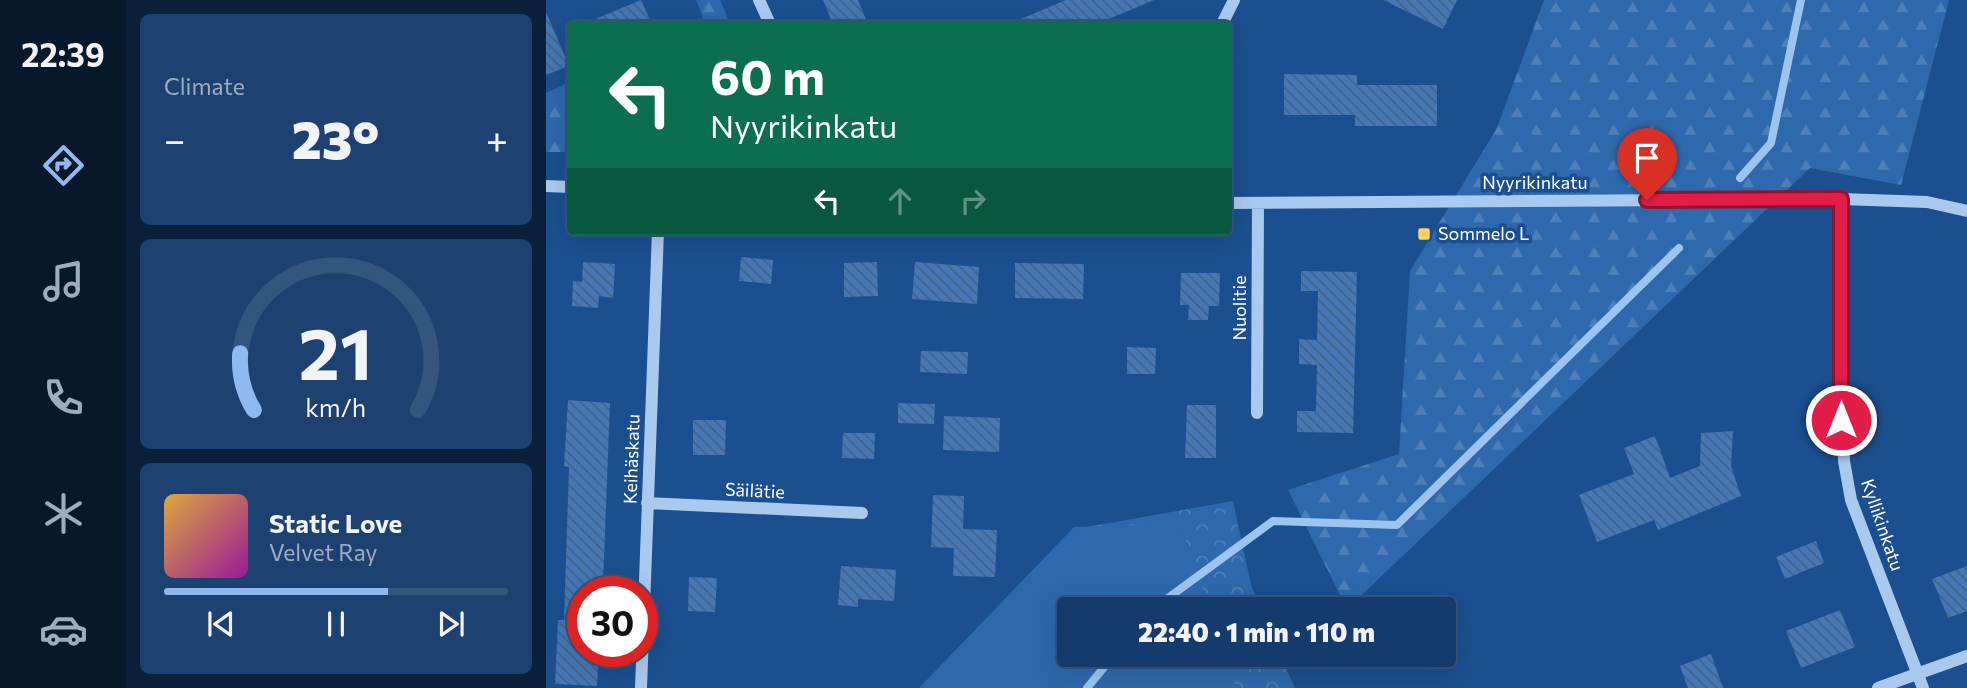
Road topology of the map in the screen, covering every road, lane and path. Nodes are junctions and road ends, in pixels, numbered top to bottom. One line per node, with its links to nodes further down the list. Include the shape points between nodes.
1 (759, 0): 3 (street)
2 (1234, 0): 4 (street)
3 (769, 21)
4 (1224, 21)
5 (546, 186): 6 (street)
6 (567, 187)
7 (1841, 199): 9 (street, Nyyrikinkatu); 10 (street, Nyyrikinkatu, via 1927,202); 16 (street, Kyllikinkatu, via 1844,461 1851,500)
8 (1232, 203): 9 (street, Nyyrikinkatu)
9 (1258, 203): 12 (street, Nuolitie)
10 (1967, 211)
11 (659, 235): 13 (street, Keihäskatu)
12 (1257, 413)
13 (648, 503): 14 (street, Säilätie); 17 (street, Keihäskatu)
14 (862, 513)
15 (1967, 656): 16 (street)
16 (1918, 672): 18 (street); 19 (street, Kyllikinkatu)
17 (641, 688)
18 (1878, 688)
19 (1923, 688)

